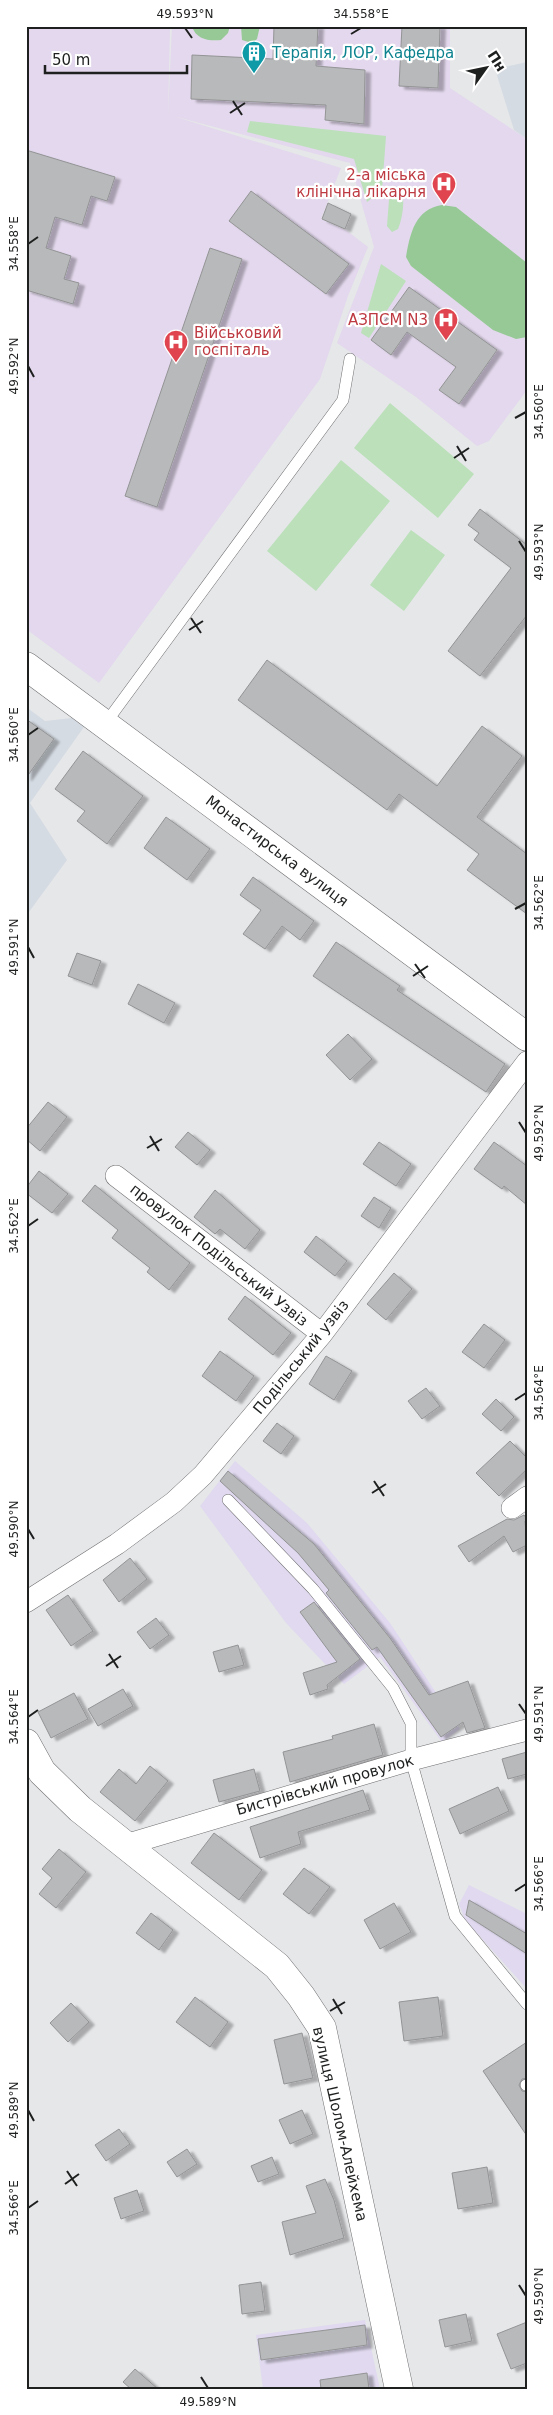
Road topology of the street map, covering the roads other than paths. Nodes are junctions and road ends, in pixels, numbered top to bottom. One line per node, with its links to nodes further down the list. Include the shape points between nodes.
1 (350, 359): 3 (lane, via 343,400)
2 (26, 666): 3 (main road, Монастирська вулиця)
3 (105, 724): 4 (main road, Монастирська вулиця)
4 (527, 1037)
5 (527, 1062): 7 (street, Подільський узвіз)
6 (116, 1176): 7 (street, провулок Подільський Узвіз)
7 (322, 1334): 9 (street, Подільський узвіз, via 203,1474 174,1502 117,1544)
8 (228, 1500): 12 (lane, via 313,1589 393,1688 411,1723)
9 (26, 1602)
10 (527, 1730): 12 (street, Бистрівський провулок)
11 (26, 1744): 13 (main road, вулиця Шолом-Алейхема, via 42,1772 80,1810)
12 (411, 1760): 13 (street, Бистрівський провулок); 14 (lane, via 455,1916)
13 (125, 1845): 15 (main road, вулиця Шолом-Алейхема, via 277,1966 322,2028)
14 (527, 2004)
15 (399, 2389)

